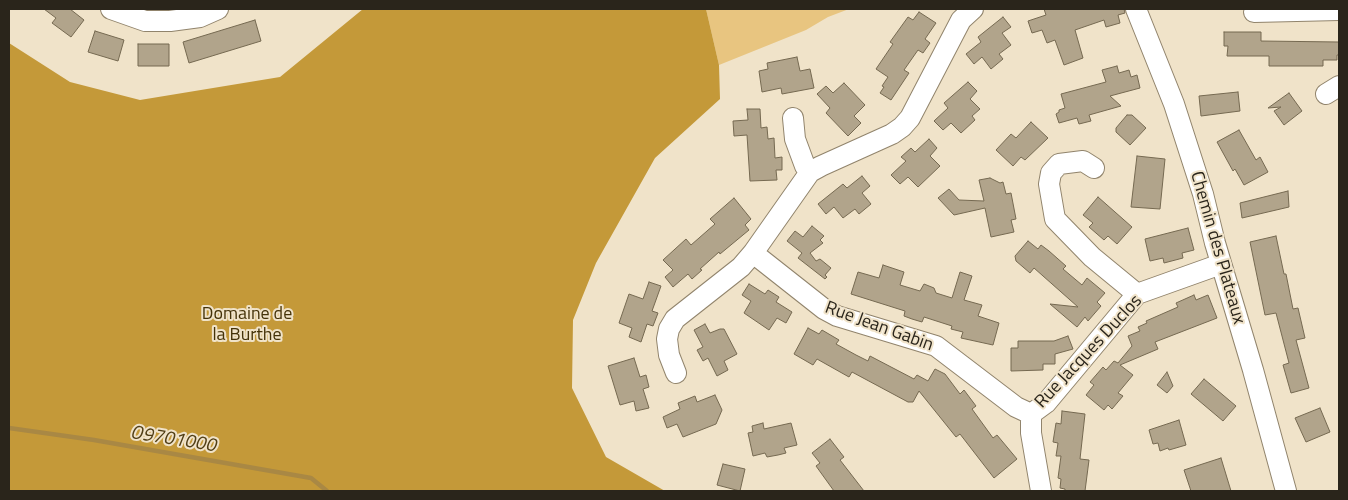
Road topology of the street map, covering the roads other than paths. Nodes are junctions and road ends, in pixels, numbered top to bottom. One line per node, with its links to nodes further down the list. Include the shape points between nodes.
1 (111, 9): 2 (street, via 145,20 170,21 200,17)
2 (218, 9)
3 (973, 9): 9 (street, via 961,20 910,118 902,127)
4 (1136, 9): 11 (street, Chemin des Plateaux, via 1174,104)
5 (1339, 10): 6 (street)
6 (1254, 12)
7 (793, 118): 9 (street, via 794,139)
8 (1094, 168): 12 (street, via 1083,160 1059,164 1051,173 1049,184 1055,219 1092,257)
9 (810, 172): 10 (street)
10 (753, 253): 13 (street, via 741,267 675,319 667,339); 14 (street, Rue Jean Gabin, via 824,309 837,316 936,346)
11 (1221, 264): 12 (street, Rue Jacques Duclos); 16 (street, Chemin des Plateaux)
12 (1137, 294): 14 (street, Rue Jacques Duclos, via 1046,403)
13 (676, 373)
14 (1031, 414): 15 (street, Rue Jacques Duclos)
15 (1041, 491)
16 (1286, 491)

